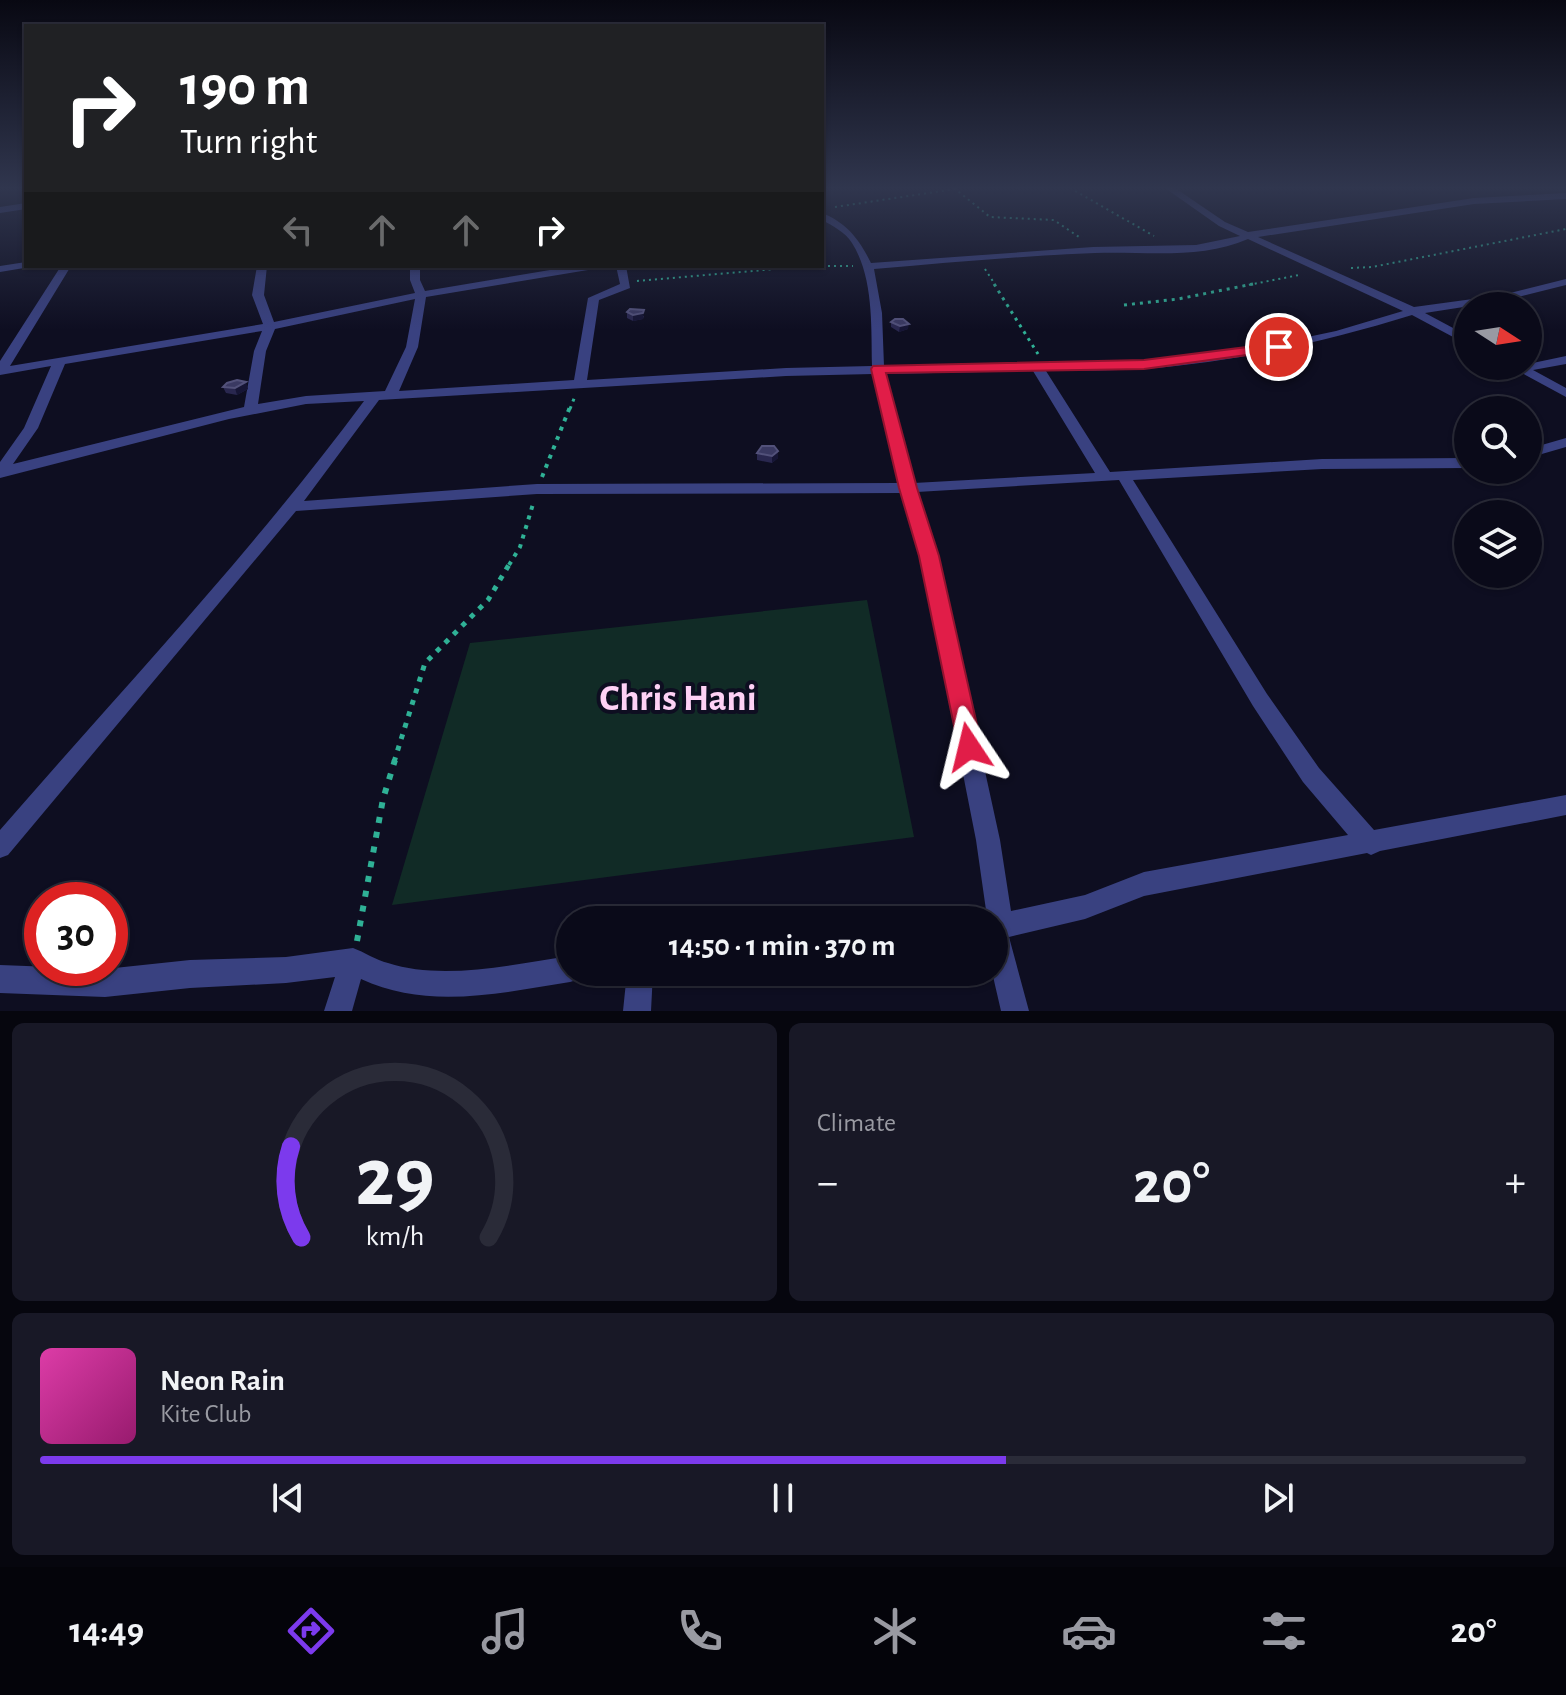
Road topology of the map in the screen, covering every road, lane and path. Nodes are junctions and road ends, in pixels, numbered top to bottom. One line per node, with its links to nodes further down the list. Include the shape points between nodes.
1 (850, 235): 10 (street)
2 (1075, 235): 6 (path)
3 (1152, 235): 5 (path)
4 (1249, 235): 5 (street, via 1238,242); 22 (street)
5 (1172, 247): 6 (street)
6 (1095, 250): 7 (street)
7 (978, 257): 10 (street); 28 (path)
8 (24, 265): 17 (street)
9 (824, 266): 10 (path)
10 (868, 266): 29 (street)
11 (65, 268): 30 (street)
12 (262, 268): 23 (street, via 258,295)
13 (415, 268): 21 (street)
14 (560, 268): 18 (street)
15 (622, 268): 20 (street)
16 (774, 268): 20 (path)
17 (0, 269)
18 (525, 270): 21 (street)
19 (1566, 282): 22 (street)
20 (627, 283): 32 (street, via 594,298)
21 (421, 295): 23 (street); 34 (street, via 412,347)
22 (1413, 311): 24 (street); 28 (street, via 1249,353 1144,365)
23 (270, 326): 26 (street); 35 (street, via 260,351)
24 (1454, 333)
25 (1566, 360): 27 (street)
26 (60, 361): 30 (street); 39 (street, via 31,428)
27 (1542, 364)
28 (1042, 367): 29 (street); 40 (street)
29 (878, 369): 32 (street); 41 (street)
30 (0, 371)
31 (1541, 380): 33 (street)
32 (580, 382): 34 (street); 42 (path)
33 (1566, 393)
34 (382, 396): 35 (street); 43 (street)
35 (251, 408): 39 (street)
36 (1566, 442): 37 (street)
37 (1542, 450)
38 (1454, 463): 40 (street)
39 (0, 472)
40 (1113, 475): 41 (street); 45 (street, via 1311,775)
41 (908, 488): 42 (street); 47 (street, via 951,650)
42 (537, 489): 43 (street); 49 (path, via 520,547 488,600 425,663 383,799)
43 (289, 507): 46 (street)
44 (1566, 805): 45 (street)
45 (1371, 844): 48 (street, via 1144,884 1085,907)
46 (0, 847)
47 (998, 906)
48 (1008, 925)
49 (353, 961): 50 (street, via 387,977 437,984); 51 (street, via 105,983); 54 (street)
50 (556, 971)
51 (0, 979)
52 (1008, 983): 56 (street)
53 (639, 986): 55 (street)
54 (338, 1011)
55 (637, 1011)
56 (1015, 1011)

